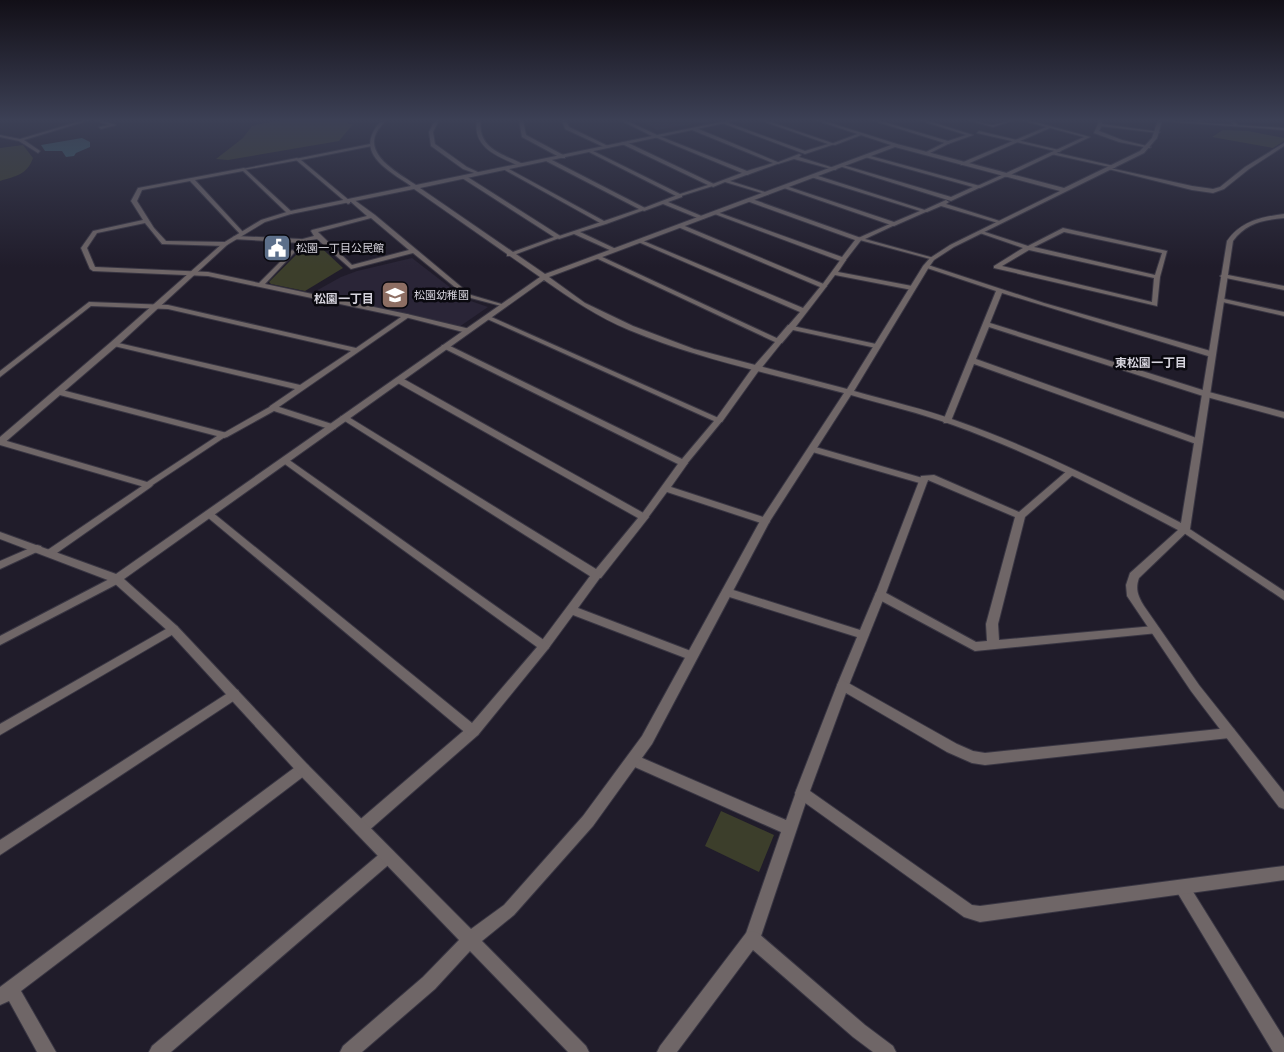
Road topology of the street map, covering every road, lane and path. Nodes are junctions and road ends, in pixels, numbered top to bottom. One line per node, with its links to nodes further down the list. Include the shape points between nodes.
1 (239, 169): 26 (street)
2 (245, 169): 42 (street)
3 (310, 169): 37 (street)
4 (390, 169): 29 (street)
5 (467, 169): 22 (street)
6 (501, 169): 22 (street)
7 (508, 169): 49 (street)
8 (566, 169): 40 (street)
9 (626, 169): 34 (street)
10 (678, 169): 28 (street)
11 (737, 169): 21 (street)
12 (759, 169): 21 (street)
13 (832, 169): 24 (street)
14 (845, 169): 35 (street)
15 (914, 169): 30 (street)
16 (983, 169): 23 (street)
17 (1019, 169): 23 (street)
18 (1110, 169): 32 (street)
19 (1116, 169): 20 (street, via 1213,190 1222,188)
20 (1247, 169)
21 (747, 173): 27 (street)
22 (478, 174): 25 (street)
23 (1006, 175): 30 (street); 32 (street)
24 (813, 176): 31 (street); 41 (street)
25 (464, 177): 29 (street); 56 (street)
26 (191, 179): 47 (street, via 140,189 134,201); 54 (street)
27 (726, 181): 28 (street); 33 (street)
28 (713, 185): 34 (street)
29 (415, 187): 37 (street); 64 (street)
30 (978, 187): 35 (street)
31 (784, 188): 33 (street); 50 (street)
32 (1064, 190): 48 (street)
33 (766, 194): 36 (street)
34 (680, 196): 38 (street)
35 (951, 199): 39 (street)
36 (749, 200): 43 (street); 57 (street)
37 (350, 201): 42 (street); 44 (street)
38 (662, 202): 40 (street); 46 (street)
39 (940, 204): 41 (street); 48 (street)
40 (644, 209): 49 (street)
41 (926, 211): 50 (street)
42 (290, 213): 54 (street, via 263,221)
43 (715, 213): 46 (street); 67 (street)
44 (373, 216): 55 (street, via 314,230); 61 (street)
45 (1284, 216): 71 (street, via 1250,222 1235,232 1230,241)
46 (702, 218): 51 (street)
47 (147, 221): 59 (street, via 164,243); 69 (street, via 95,232 84,248 93,269)
48 (1000, 222): 53 (street)
49 (604, 223): 52 (street)
50 (894, 224): 57 (street)
51 (680, 226): 58 (street); 75 (street)
52 (574, 232): 56 (street); 62 (street)
53 (980, 232): 60 (street); 66 (street)
54 (238, 235): 55 (street, via 301,241); 59 (street)
55 (318, 237): 61 (street, via 350,267)
56 (559, 238): 64 (street)
57 (860, 239): 66 (street); 67 (street)
58 (639, 241): 62 (street); 82 (street)
59 (225, 244): 69 (street)
60 (1028, 248): 73 (street); 73 (street, via 1063,230 1165,252); 73 (street, via 996,267 1155,305)
61 (414, 250): 80 (street, via 469,296)
62 (614, 250): 65 (street)
63 (292, 252): 74 (street)
64 (509, 255): 72 (street)
65 (598, 257): 72 (street); 89 (street)
66 (932, 259): 68 (street)
67 (842, 260): 70 (street)
68 (926, 266): 76 (street); 78 (street)
69 (194, 273): 74 (street); 81 (street)
70 (834, 273): 75 (street); 76 (street)
71 (1224, 276): 77 (street); 79 (street)
72 (544, 277): 80 (street); 96 (street, via 583,304 630,328 690,351)
73 (1156, 277)
74 (261, 285): 84 (street)
75 (824, 286): 82 (street)
76 (912, 288): 91 (street)
77 (1284, 288)
78 (1000, 290): 86 (street); 94 (street)
79 (1220, 300): 83 (street); 94 (street)
80 (503, 306): 85 (street)
81 (155, 307): 90 (street); 93 (street, via 168,307); 97 (street, via 89,304)
82 (804, 311): 87 (street)
83 (1284, 314)
84 (407, 316): 88 (street); 93 (street)
85 (487, 317): 88 (street); 106 (street)
86 (986, 324): 95 (street); 102 (street)
87 (791, 327): 89 (street); 91 (street)
88 (467, 331): 92 (street)
89 (779, 341): 96 (street)
90 (114, 344): 99 (street); 100 (street)
91 (876, 346): 101 (street)
92 (445, 347): 98 (street); 114 (street)
93 (357, 350): 99 (street)
94 (1211, 354): 102 (street)
95 (971, 360): 107 (street); 111 (street)
96 (756, 369): 101 (street); 106 (street)
97 (0, 376)
98 (398, 380): 105 (street); 120 (street)
99 (301, 388): 103 (street)
100 (59, 392): 109 (street); 110 (street)
101 (848, 392): 107 (street); 112 (street)
102 (1206, 394): 104 (street); 111 (street)
103 (273, 408): 108 (street); 109 (street)
104 (1284, 415)
105 (344, 418): 108 (street); 128 (street)
106 (718, 420): 114 (street)
107 (947, 421): 115 (street)
108 (332, 427): 113 (street)
109 (224, 434): 117 (street)
110 (0, 442): 117 (street)
111 (1199, 442): 123 (street)
112 (812, 449): 116 (street); 122 (street)
113 (285, 460): 119 (street); 139 (street)
114 (683, 463): 118 (street)
115 (1071, 472): 121 (street); 123 (street)
116 (923, 481): 121 (street, via 931,477); 131 (street)
117 (148, 485): 126 (street)
118 (665, 488): 120 (street); 122 (street)
119 (209, 514): 129 (street); 144 (street)
120 (644, 516): 128 (street)
121 (1020, 516): 138 (street, via 992,624)
122 (765, 521): 130 (street)
123 (1184, 529): 132 (street); 135 (street, via 1134,576 1131,585 1132,596)
124 (0, 535): 125 (street)
125 (37, 548): 126 (street); 127 (street)
126 (50, 553): 129 (street)
127 (0, 565)
128 (597, 575): 133 (street)
129 (117, 579): 134 (street); 137 (street)
130 (727, 592): 136 (street); 140 (street)
131 (880, 595): 136 (street); 138 (street, via 975,647)
132 (1284, 596)
133 (571, 610): 139 (street); 140 (street)
134 (173, 630): 142 (street); 143 (street)
135 (1154, 630): 138 (street); 145 (street)
136 (863, 635): 141 (street)
137 (0, 641)
138 (992, 645)
139 (544, 646): 144 (street)
140 (692, 656): 146 (street)
141 (844, 685): 145 (street, via 952,748 985,759); 148 (street)
142 (234, 694): 147 (street); 152 (street)
143 (0, 730)
144 (472, 731): 150 (street)
145 (1228, 733): 149 (street)
146 (633, 760): 151 (street); 156 (street, via 588,821 509,910)
147 (304, 768): 150 (street); 158 (street)
148 (802, 793): 151 (street); 155 (street, via 969,912 980,914)
149 (1284, 803)
150 (362, 828): 153 (street)
151 (790, 829): 157 (street)
152 (0, 848)
153 (388, 856): 156 (street); 160 (street)
154 (1284, 873): 155 (street)
155 (1182, 887): 165 (street)
156 (470, 940): 161 (street, via 429,983); 162 (street)
157 (752, 940): 163 (street); 164 (street)
158 (6, 993): 159 (street)
159 (47, 1052)
160 (158, 1052)
161 (349, 1052)
162 (579, 1052)
163 (666, 1052)
164 (887, 1052)
165 (1283, 1052)

